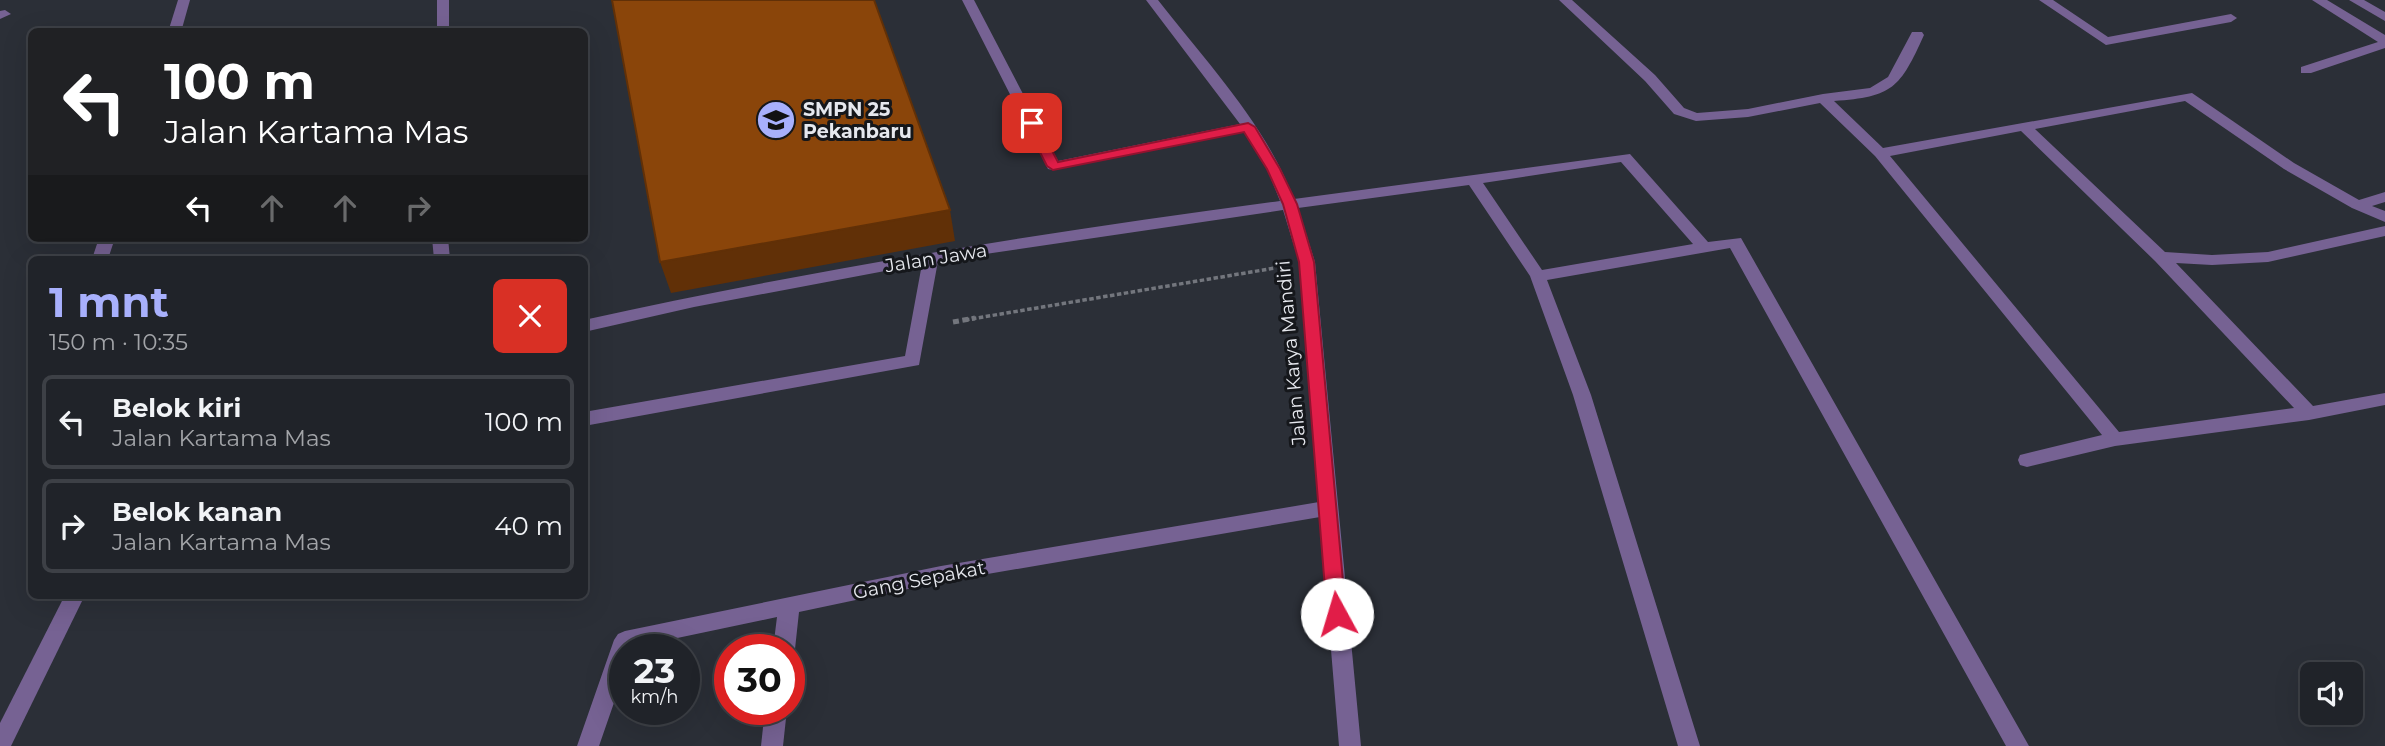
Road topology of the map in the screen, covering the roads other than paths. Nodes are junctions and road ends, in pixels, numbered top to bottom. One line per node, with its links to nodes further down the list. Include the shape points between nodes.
1 (184, 0): 11 (street)
2 (443, 0): 12 (street)
3 (968, 0): 17 (street, via 1053,166)
4 (1152, 0): 17 (street, Jalan Karya Mandiri)
5 (1565, 0): 16 (street, via 1679,111 1696,117 1748,113)
6 (2045, 0): 10 (street, via 2106,41)
7 (2318, 0): 14 (street)
8 (2355, 0): 9 (street)
9 (2385, 17)
10 (2231, 18)
11 (175, 28)
12 (443, 28)
13 (1917, 35): 16 (street, via 1900,75 1887,88)
14 (2385, 43): 15 (street)
15 (2306, 70)
16 (1823, 98): 19 (street)
17 (1248, 127): 22 (street, Jalan Karya Mandiri)
18 (2025, 127): 19 (street); 23 (street, via 2187,96 2289,166); 27 (street)
19 (1880, 153): 34 (street)
20 (1473, 180): 22 (street, Jalan Jawa); 26 (street, Jalan Jawa, via 1625,158); 29 (street)
21 (2385, 198): 23 (street)
22 (1290, 204): 28 (street, Jalan Jawa); 36 (street, Jalan Karya Mandiri, via 1307,262)
23 (2357, 205): 24 (street)
24 (2385, 217)
25 (2385, 231): 27 (street, via 2269,257)
26 (1704, 248): 29 (street); 46 (street, via 1735,242)
27 (2161, 257): 32 (street)
28 (931, 258): 30 (street, Jalan Jawa, via 704,298); 33 (street, via 913,361)
29 (1538, 276): 45 (street, via 1583,395)
30 (588, 325)
31 (2385, 399): 32 (street)
32 (2309, 414): 34 (street)
33 (588, 418)
34 (2115, 439): 35 (street)
35 (2026, 460)
36 (1326, 508): 38 (street, Gang Sepakat, via 940,574); 44 (street, Jalan Karya Mandiri)
37 (73, 599): 41 (street)
38 (789, 606): 39 (street); 42 (street, Gang Sepakat, via 625,640)
39 (786, 634)
40 (774, 725): 43 (street)
41 (0, 746)
42 (588, 746)
43 (772, 746)
44 (1350, 746)
45 (1689, 746)
46 (2018, 746)

